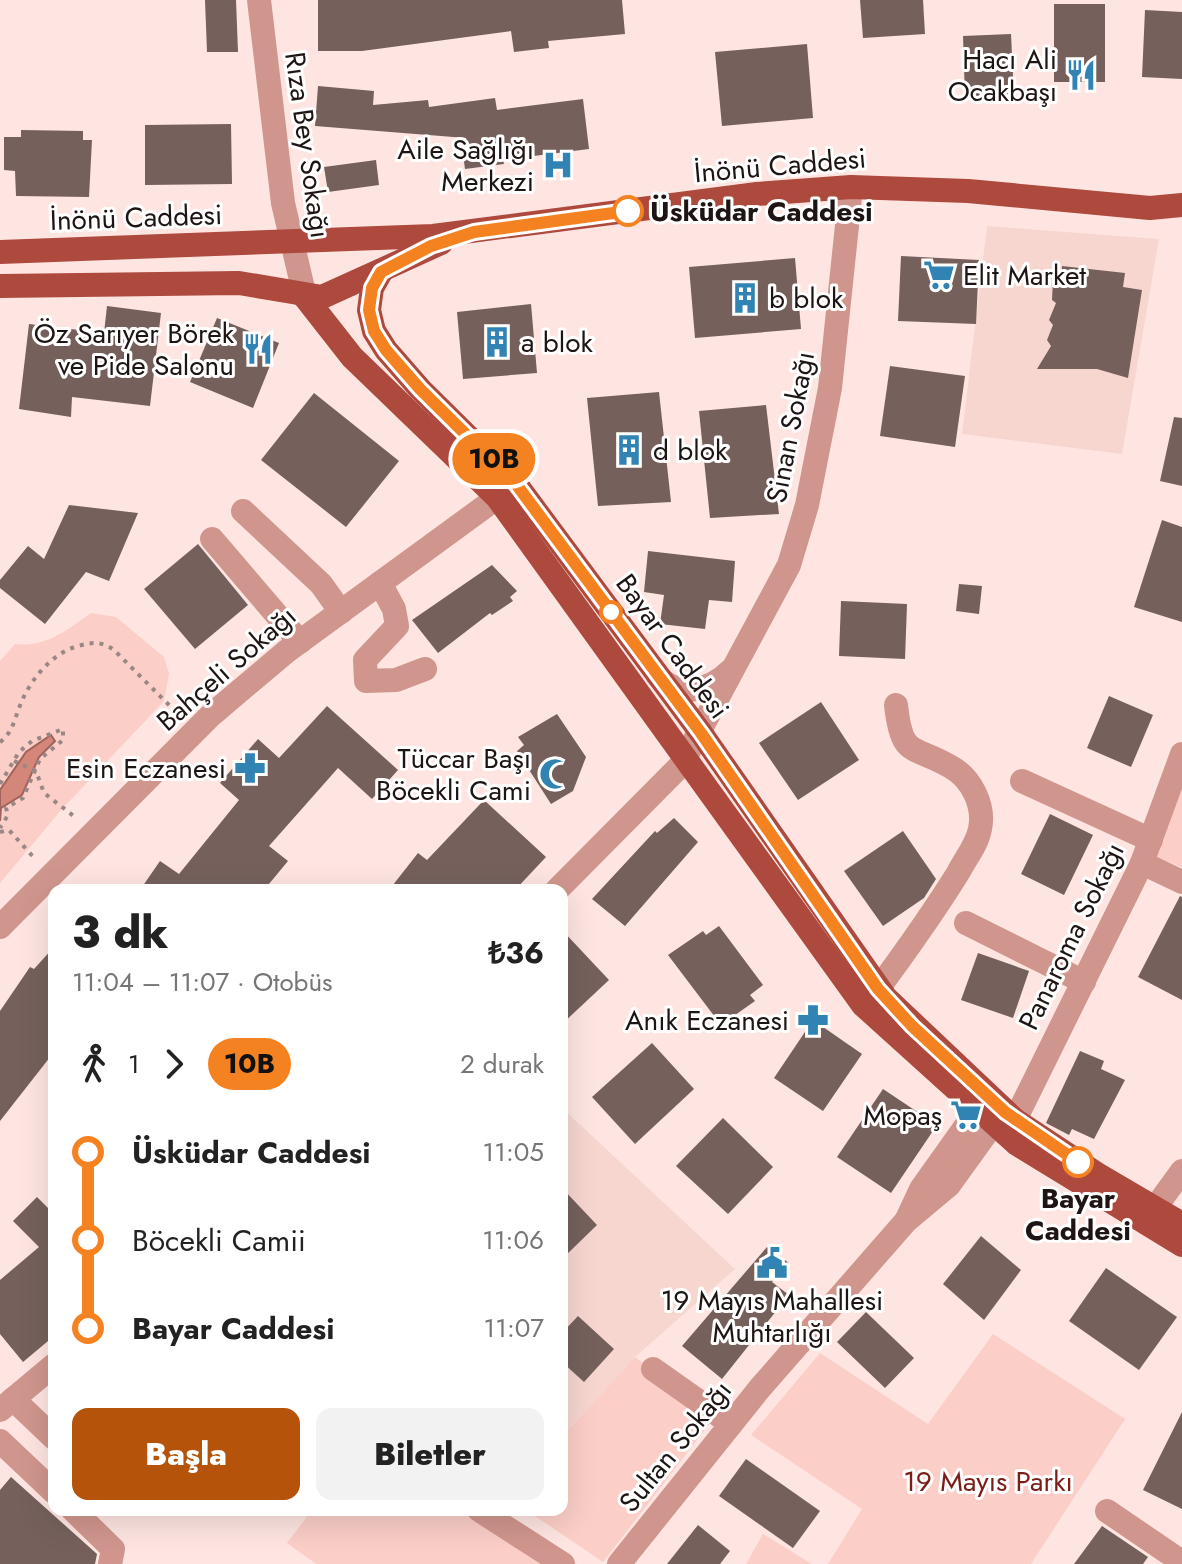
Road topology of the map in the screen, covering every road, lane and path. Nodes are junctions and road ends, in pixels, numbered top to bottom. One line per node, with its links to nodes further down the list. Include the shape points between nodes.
1 (259, 0): 7 (street, Rıza Bey Sokağı)
2 (851, 187): 4 (main road, İnönü Caddesi, via 968,191); 6 (main road, İnönü Caddesi, via 757,194); 18 (street, Sinan Sokağı, via 834,361 807,505 784,577)
3 (1182, 205): 4 (main road, İnönü Caddesi)
4 (1150, 208): 5 (main road)
5 (1182, 213)
6 (474, 232): 7 (main road, İnönü Caddesi); 9 (main road, via 431,246)
7 (290, 242): 8 (main road, İnönü Caddesi); 11 (street, Rıza Bey Sokağı)
8 (0, 252)
9 (381, 272): 11 (main road, via 334,293); 12 (main road, Bayar Caddesi, via 369,310 377,336)
10 (0, 286): 11 (main road, via 239,283)
11 (305, 297): 12 (main road, Bayar Caddesi, via 352,357)
12 (507, 490): 15 (street, Bahçeli Sokağı); 20 (main road, Bayar Caddesi); 26 (main road, Bayar Caddesi)
13 (243, 511): 16 (street, via 321,584)
14 (212, 539): 17 (street)
15 (380, 583): 16 (street, Bahçeli Sokağı); 19 (street, via 397,626 365,660 366,681 396,680)
16 (341, 612): 17 (street, Bahçeli Sokağı)
17 (300, 642): 22 (street, Bahçeli Sokağı)
18 (737, 663): 20 (street, Sinan Sokağı, via 706,687 678,689); 23 (street, Sinan Sokağı)
19 (425, 669)
20 (658, 676): 23 (main road, Bayar Caddesi)
21 (896, 705): 41 (street, via 902,739 911,750 952,767 968,781 981,815 967,856)
22 (194, 730): 24 (path, via 114,650 89,643 64,650 44,667); 32 (street, Bahçeli Sokağı)
23 (701, 733): 26 (street, Sinan Sokağı); 41 (main road, Bayar Caddesi)
24 (0, 742)
25 (1182, 754): 33 (street, Panaroma Sokağı)
26 (687, 757): 37 (street, Sinan Sokağı); 42 (main road, Bayar Caddesi, via 853,993)
27 (14, 761): 28 (path); 28 (path, via 32,741 63,729 63,740 40,759); 30 (path)
28 (36, 771): 31 (path, via 23,798 6,808); 32 (path, via 44,793)
29 (1022, 781): 33 (street)
30 (0, 784)
31 (0, 830): 35 (path, via 9,830)
32 (95, 834): 35 (street, Bahçeli Sokağı)
33 (1151, 840): 34 (street, Panaroma Sokağı)
34 (1142, 863): 36 (street); 40 (street, Panaroma Sokağı)
35 (52, 877): 39 (street, Bahçeli Sokağı)
36 (1182, 882)
37 (563, 884)
38 (966, 923): 40 (street)
39 (0, 927)
40 (1084, 982): 43 (street, Panaroma Sokağı)
41 (878, 989): 43 (main road, Bayar Caddesi)
42 (961, 1095): 43 (main road, Bayar Caddesi); 46 (street, Sultan Sokağı, via 968,1123 921,1189)
43 (1004, 1122): 45 (main road, Bayar Caddesi); 46 (street, Sultan Sokağı, via 949,1185); 48 (main road, Bayar Caddesi, via 1064,1175)
44 (1182, 1171): 45 (street)
45 (1155, 1208): 47 (main road, Bayar Caddesi)
46 (906, 1221): 52 (street, Sultan Sokağı)
47 (1182, 1224)
48 (1182, 1245)
49 (653, 1369): 52 (street)
50 (48, 1370): 51 (street)
51 (4, 1404): 53 (street)
52 (731, 1424): 62 (street, Sultan Sokağı)
53 (48, 1434)
54 (0, 1441): 55 (street)
55 (48, 1486)
56 (1107, 1511): 59 (street)
57 (79, 1516): 60 (street, via 113,1549)
58 (488, 1516): 61 (street)
59 (1182, 1562)
60 (110, 1564)
61 (563, 1564)
62 (619, 1564)

